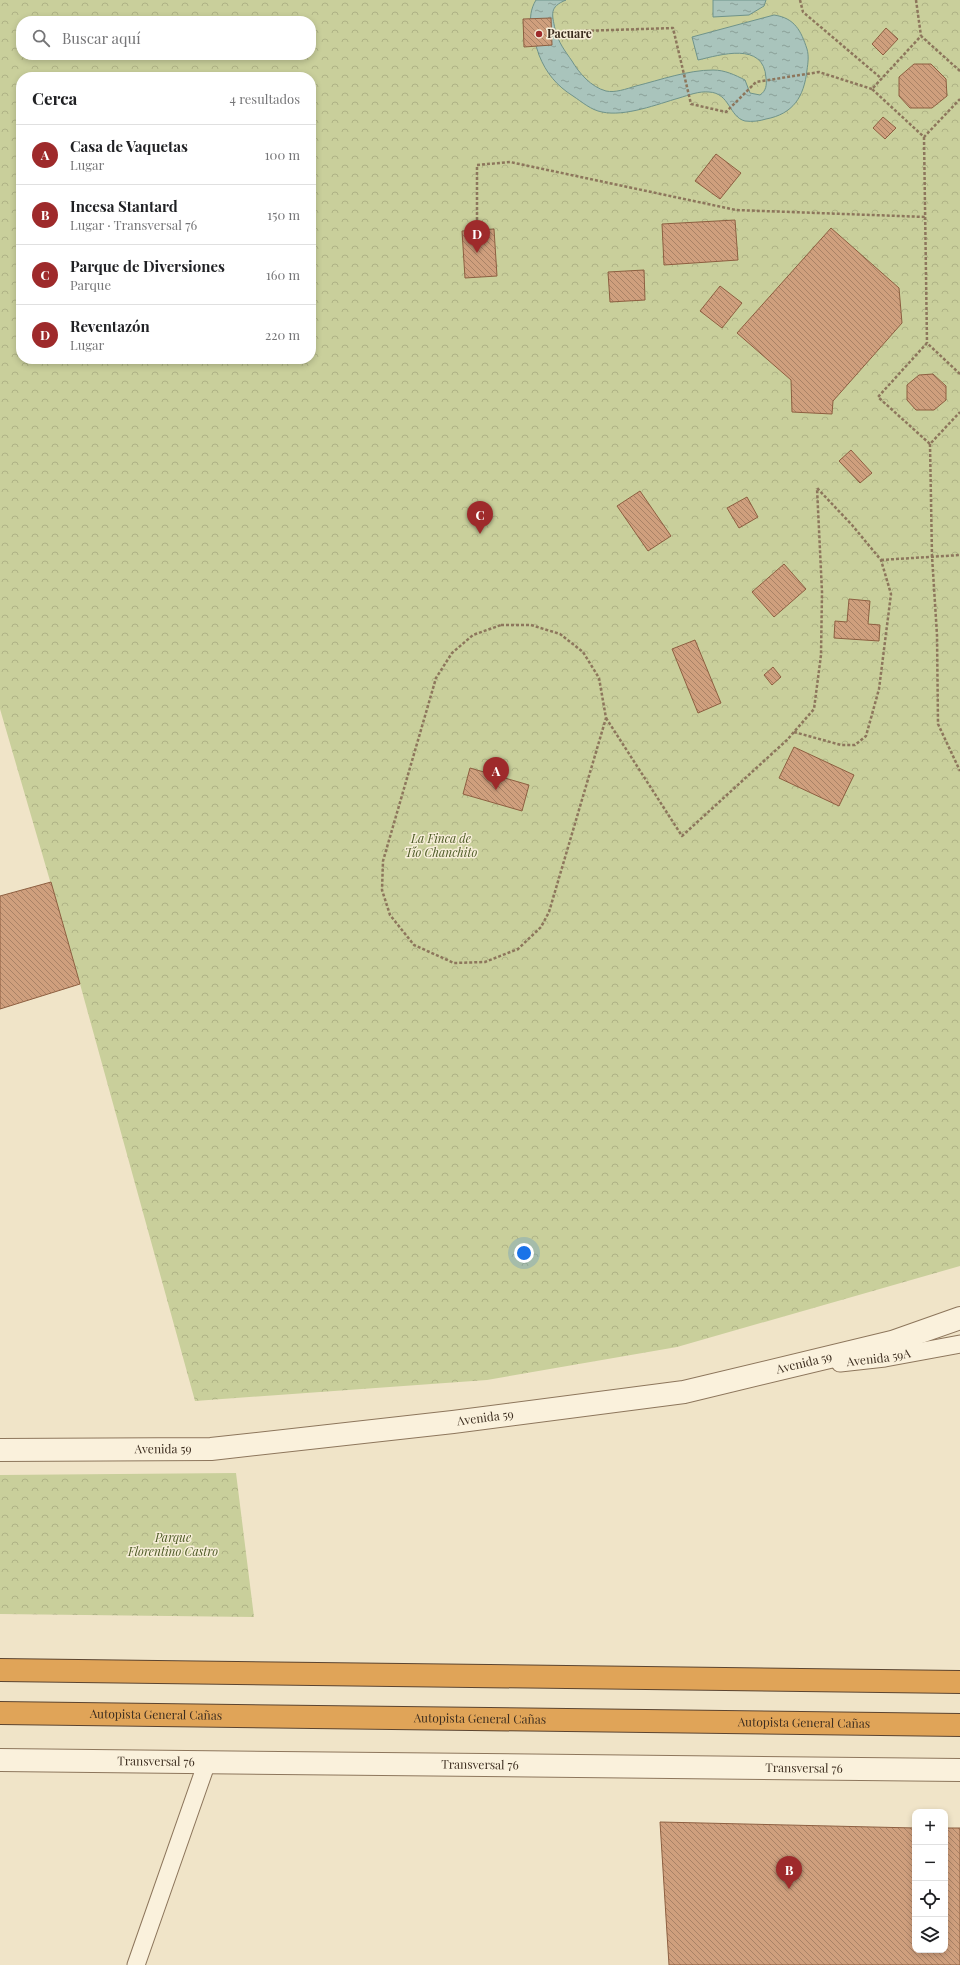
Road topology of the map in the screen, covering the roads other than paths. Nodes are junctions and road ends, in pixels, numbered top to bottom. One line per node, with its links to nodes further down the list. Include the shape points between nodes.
1 (960, 1318): 3 (street, Avenida 59, via 892,1342)
2 (960, 1344): 3 (lane, Avenida 59A, via 886,1358)
3 (772, 1371): 4 (street, Avenida 59, via 684,1392 453,1422 211,1449)
4 (0, 1450)
5 (0, 1670): 6 (highway)
6 (960, 1682)
7 (0, 1713): 8 (highway, Autopista General Cañas)
8 (960, 1725)
9 (0, 1760): 10 (street, Transversal 76)
10 (207, 1762): 11 (street, Transversal 76); 12 (lane)
11 (960, 1770)
12 (136, 1965)

